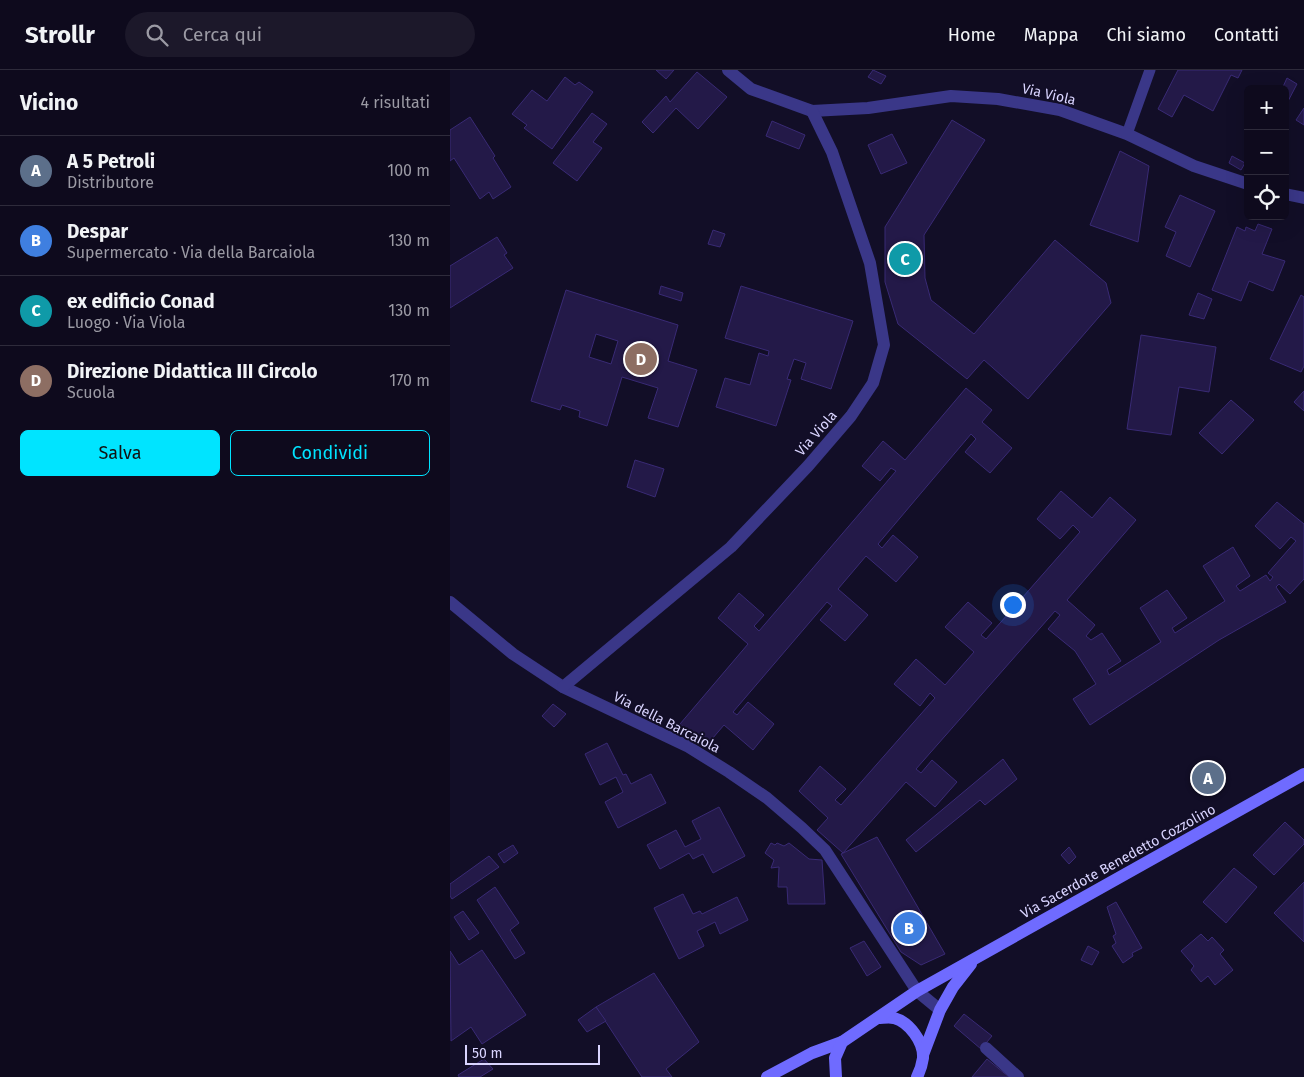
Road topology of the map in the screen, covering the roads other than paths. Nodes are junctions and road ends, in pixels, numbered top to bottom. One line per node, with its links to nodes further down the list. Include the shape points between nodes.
1 (728, 70): 3 (street, Via Viola, via 751,88)
2 (1150, 70): 4 (lane)
3 (812, 111): 4 (street, Via Viola, via 868,108 950,96 998,98 1060,110); 9 (street, Via Viola, via 832,152 870,263 884,345 873,383 851,416 808,466 731,547)
4 (1127, 134): 5 (street, Via Viola, via 1194,166)
5 (1244, 183)
6 (1289, 195): 7 (street)
7 (1304, 198)
8 (450, 602): 9 (street, Via della Barcaiola, via 513,654)
9 (563, 687): 12 (street, Via della Barcaiola, via 687,746 767,798 802,828 825,850)
10 (1304, 774): 11 (street, Via Sacerdote Benedetto Cozzolino)
11 (974, 960): 12 (street, Via Sacerdote Benedetto Cozzolino); 13 (street, Via Sacerdote Benedetto Cozzolino)
12 (917, 991): 13 (street, Via della Barcaiola); 14 (street, Via Sacerdote Benedetto Cozzolino)
13 (940, 1010): 17 (street, Via Sacerdote Benedetto Cozzolino)
14 (878, 1018): 15 (street, Via Sacerdote Benedetto Cozzolino); 17 (street, via 894,1018 907,1025 918,1038)
15 (842, 1042): 18 (street, Via Sacerdote Benedetto Cozzolino, via 812,1053); 19 (street, via 835,1058)
16 (986, 1048): 20 (street)
17 (921, 1069)
18 (767, 1077)
19 (836, 1077)
20 (1018, 1077)

